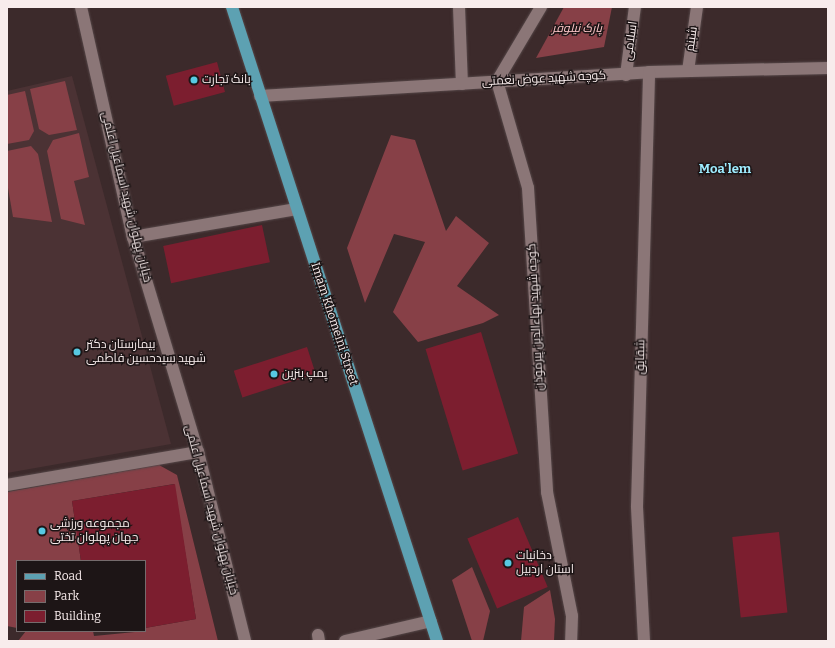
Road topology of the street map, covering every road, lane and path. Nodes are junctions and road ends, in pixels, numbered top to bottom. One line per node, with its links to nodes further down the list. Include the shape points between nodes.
1 (81, 7): 15 (street, خیابان پهلوان شهید اسماعیل اعلمی)
2 (232, 7): 13 (main road, Imam Khomeini Street)
3 (459, 7): 12 (street)
4 (541, 7): 11 (street)
5 (636, 7): 10 (street, اسلامی)
6 (697, 7): 8 (street, شبنم)
7 (828, 68): 8 (street, کوچه شهید عوض نعمتی)
8 (688, 71): 9 (street, کوچه شهید عوض نعمتی)
9 (649, 72): 10 (street, کوچه شهید عوض نعمتی); 23 (street, شقایق, via 637,506)
10 (626, 75): 11 (street, کوچه شهید عوض نعمتی)
11 (497, 81): 12 (street, کوچه شهید عوض نعمتی); 22 (street, کوچه شهید بهاءالدین پیرموذن, via 528,188 547,492 572,616)
12 (462, 84): 13 (street, کوچه شهید عوض نعمتی)
13 (260, 96): 14 (main road, Imam Khomeini Street)
14 (297, 209): 15 (street); 18 (main road, Imam Khomeini Street)
15 (133, 237): 16 (street, خیابان پهلوان شهید اسماعیل اعلمی)
16 (198, 452): 17 (street); 19 (street, خیابان پهلوان شهید اسماعیل اعلمی)
17 (7, 485)
18 (431, 621): 20 (street); 21 (main road, Imam Khomeini Street)
19 (246, 641)
20 (345, 641)
21 (437, 641)
22 (571, 641)
23 (644, 641)

